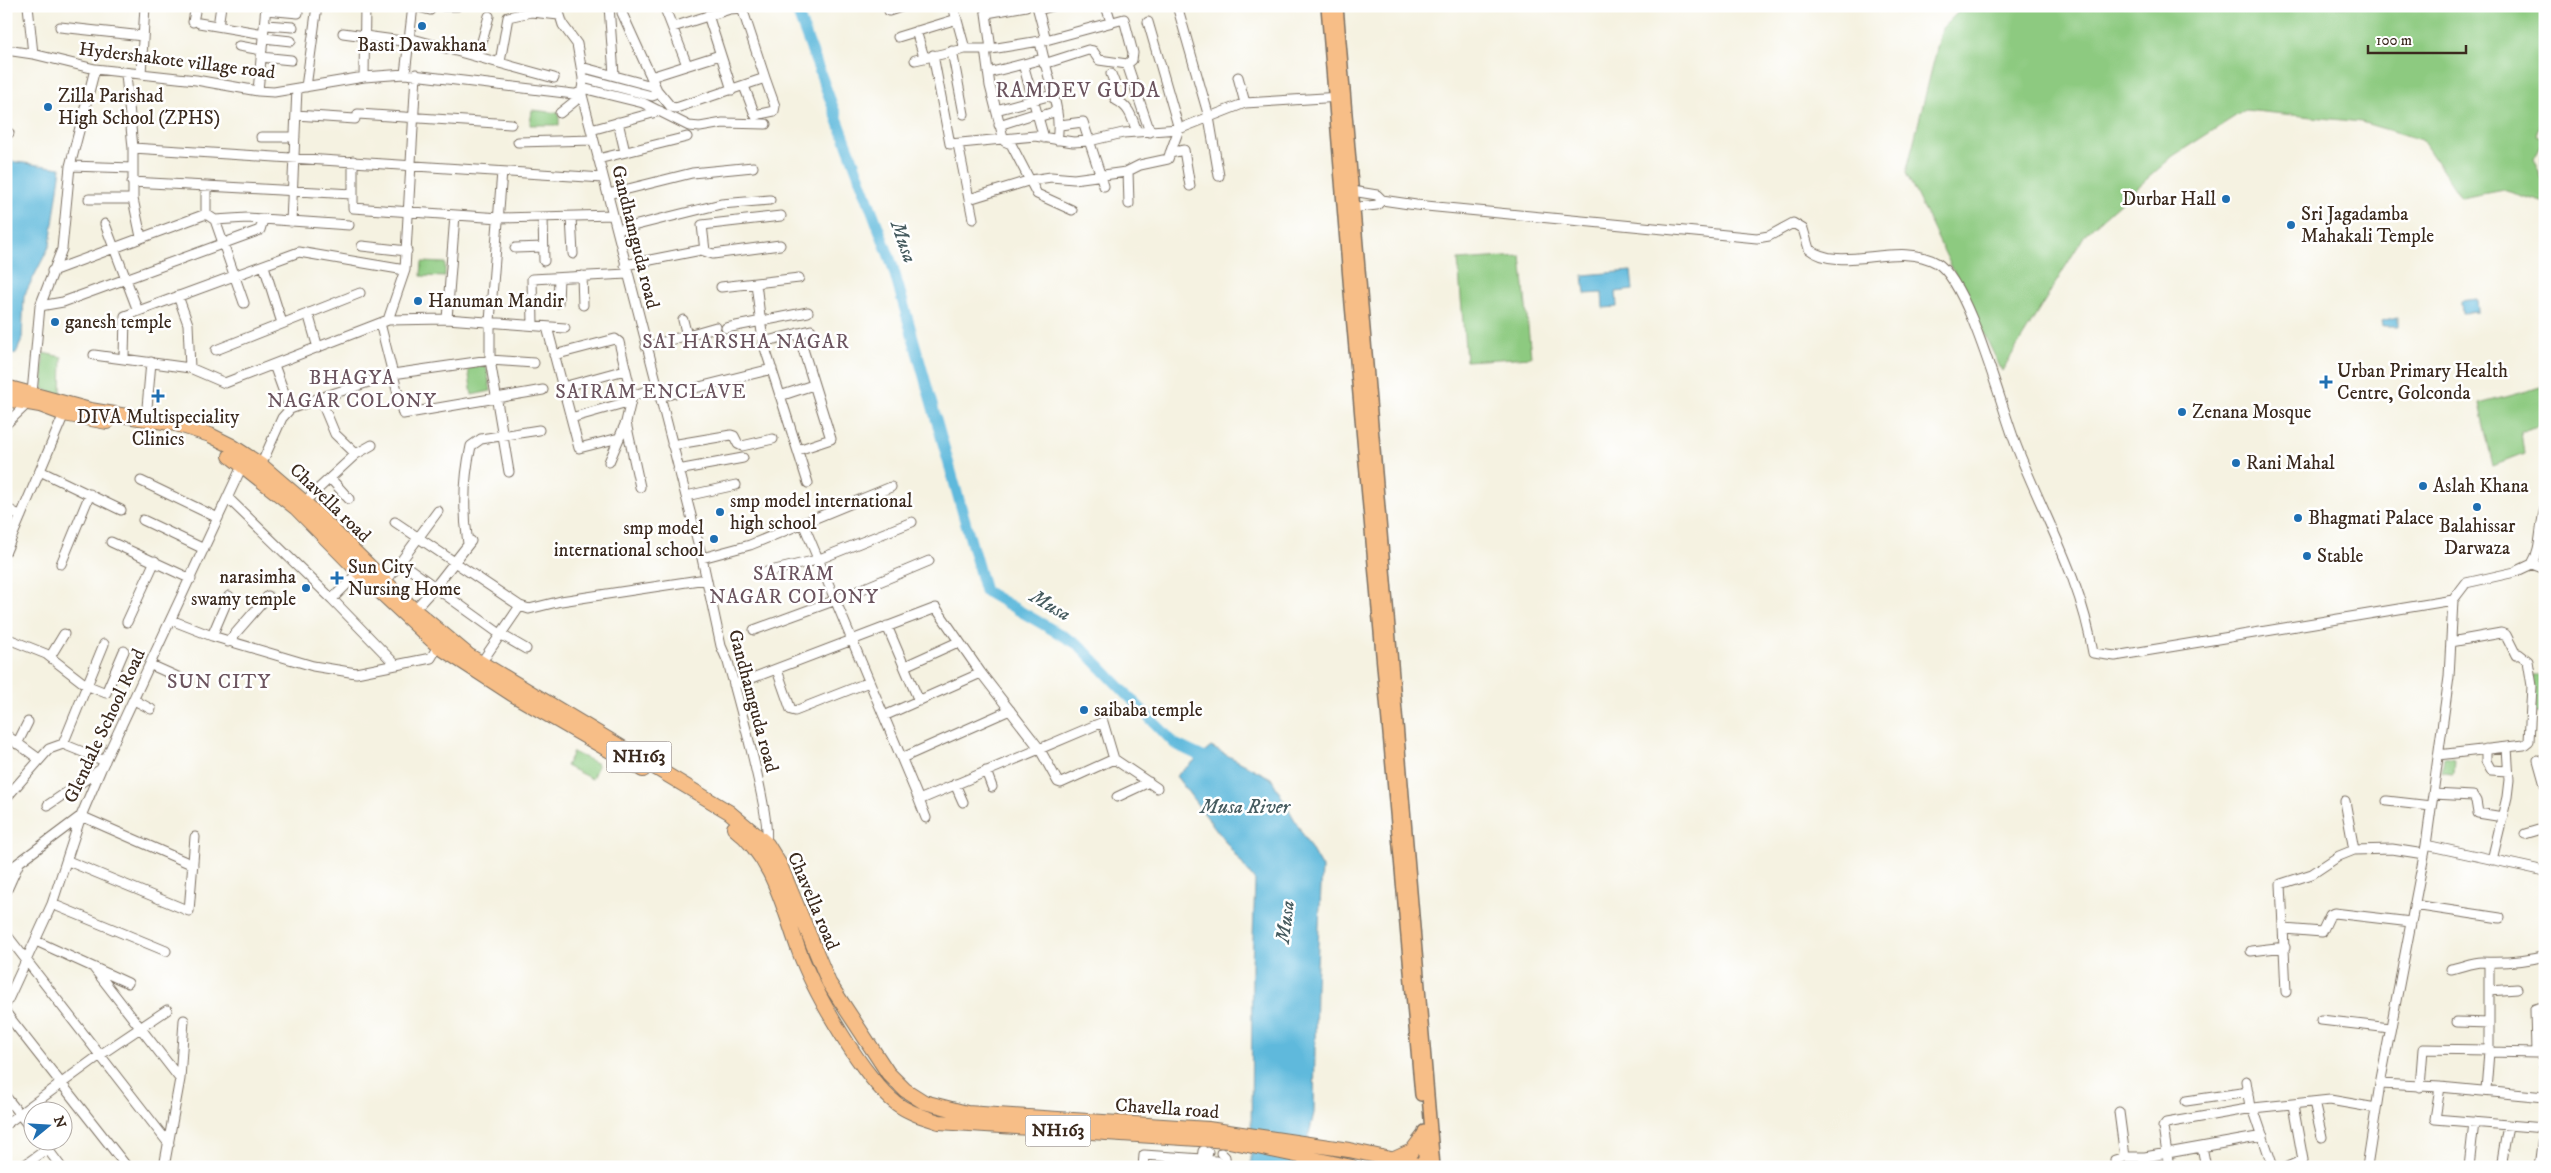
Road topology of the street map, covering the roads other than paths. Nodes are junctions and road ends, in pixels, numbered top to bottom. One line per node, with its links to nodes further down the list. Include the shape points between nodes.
1 (28, 6): 53 (street)
2 (145, 6): 41 (street)
3 (196, 6): 34 (street, via 196,22)
4 (221, 6): 34 (street)
5 (317, 6): 79 (street)
6 (364, 6): 42 (street)
7 (414, 6): 8 (street, via 430,10); 44 (street)
8 (432, 6)
9 (444, 6): 10 (street)
10 (457, 6)
11 (609, 6): 72 (street)
12 (624, 6): 74 (street, via 622,13)
13 (664, 6): 37 (street)
14 (904, 6): 27 (street)
15 (953, 6): 31 (street)
16 (1026, 6): 24 (street)
17 (1053, 6): 23 (street)
18 (1106, 6): 32 (street)
19 (1327, 6): 85 (main road)
20 (1338, 6): 85 (main road)
21 (729, 7): 29 (street); 77 (street, via 739,7 744,13)
22 (266, 8): 28 (street); 39 (street)
23 (1037, 8): 45 (street)
24 (986, 9): 49 (street)
25 (1178, 9): 97 (street)
26 (558, 10): 60 (street, via 508,18); 64 (street, Gandhamguda road, via 563,25 575,39)
27 (889, 11)
28 (298, 13)
29 (708, 15): 37 (street); 54 (street)
30 (488, 16): 55 (street)
31 (957, 19): 38 (street); 48 (street)
32 (1111, 22): 45 (street); 62 (street, via 1126,21 1132,53 1132,60)
33 (1148, 22): 104 (street)
34 (218, 26): 39 (street)
35 (60, 27): 41 (street)
36 (292, 27): 39 (street)
37 (673, 27): 63 (street)
38 (916, 31): 43 (street); 56 (street)
39 (264, 32): 46 (street); 52 (street)
40 (343, 33): 42 (street)
41 (143, 36): 68 (street)
42 (364, 36): 44 (street); 73 (street)
43 (898, 36)
44 (409, 40): 55 (street); 69 (street)
45 (1043, 40): 49 (street); 59 (street)
46 (291, 41)
47 (239, 46): 52 (street)
48 (965, 49): 49 (street); 51 (street)
49 (988, 49): 66 (street)
50 (6, 50): 53 (street, Hydershakote village road)
51 (952, 51): 56 (street); 94 (street)
52 (262, 53): 57 (street); 83 (street)
53 (33, 54): 65 (street, Hydershakote village road)
54 (720, 55): 63 (street); 82 (street)
55 (478, 56): 60 (street)
56 (929, 56): 58 (street); 117 (street, via 950,144)
57 (291, 60)
58 (915, 60)
59 (1043, 61): 61 (street); 62 (street, via 1088,50 1093,51 1098,60); 84 (street)
60 (500, 62): 76 (street)
61 (1023, 64): 66 (street); 86 (street)
62 (1127, 64): 88 (street)
63 (687, 65): 74 (street)
64 (581, 67): 72 (street); 80 (street, Gandhamguda road)
65 (95, 69): 67 (street, Hydershakote village road); 126 (street)
66 (988, 73): 89 (street)
67 (126, 74): 68 (street, Hydershakote village road); 118 (street)
68 (141, 74): 83 (street, Hydershakote village road)
69 (405, 74): 70 (street, Hydershakote village road); 73 (street, Hydershakote village road)
70 (416, 74): 80 (street, Hydershakote village road); 98 (street)
71 (1111, 74): 90 (street, via 1115,84 1106,88)
72 (614, 75): 81 (street)
73 (364, 77): 79 (street, Hydershakote village road)
74 (651, 77): 81 (street)
75 (1238, 77): 87 (street)
76 (554, 78)
77 (765, 78): 78 (street); 78 (street, via 774,111 755,115)
78 (744, 86): 82 (street)
79 (301, 88): 83 (street, Hydershakote village road); 95 (street)
80 (581, 88): 81 (street, via 652,96); 91 (street, via 643,103); 93 (street, via 575,101); 105 (street, Gandhamguda road)
81 (657, 90): 82 (street, via 666,103 676,108)
82 (732, 90)
83 (258, 91)
84 (1052, 95): 86 (street); 92 (street)
85 (1341, 97): 87 (street); 140 (main road)
86 (1034, 100): 89 (street); 96 (street)
87 (1245, 103): 97 (street)
88 (1142, 107): 90 (street); 107 (street)
89 (996, 110): 102 (street)
90 (1129, 110): 106 (street)
91 (660, 111): 99 (street); 101 (street, via 689,126)
92 (1057, 111): 96 (street); 103 (street)
93 (560, 113)
94 (964, 114)
95 (296, 115): 98 (street); 109 (street)
96 (1037, 115): 102 (street); 111 (street)
97 (1209, 117): 104 (street); 132 (street)
98 (414, 118): 100 (street); 125 (street)
99 (618, 122): 105 (street); 119 (street)
100 (511, 124)
101 (766, 124)
102 (999, 125): 114 (street)
103 (1060, 125): 113 (street); 115 (street, via 1083,122)
104 (1179, 129): 107 (street); 120 (street)
105 (591, 130): 112 (street, Gandhamguda road)
106 (1137, 132): 107 (street); 115 (street)
107 (1150, 132)
108 (261, 137): 109 (street)
109 (295, 137): 122 (street)
110 (687, 137): 119 (street)
111 (1044, 138): 113 (street); 114 (street, via 1019,137)
112 (593, 140): 116 (street); 123 (street, Gandhamguda road)
113 (1057, 140): 115 (street)
114 (1004, 141): 117 (street); 135 (street, via 1011,144)
115 (1090, 141): 131 (street)
116 (518, 142)
117 (958, 144): 146 (street)
118 (133, 148): 122 (street); 128 (street)
119 (625, 152): 123 (street)
120 (1170, 153): 129 (street, via 1168,159); 138 (street, via 1184,150)
121 (2545, 157): 133 (street)
122 (294, 158): 124 (street); 141 (street)
123 (598, 159): 134 (street, Gandhamguda road)
124 (353, 161): 125 (street); 142 (street)
125 (411, 165): 130 (street); 152 (street)
126 (70, 166): 128 (street); 181 (street, via 62,249)
127 (753, 167): 143 (street, via 692,173)
128 (133, 168): 136 (street)
129 (1128, 171): 131 (street); 149 (street)
130 (502, 172): 134 (street); 159 (street)
131 (1099, 174): 135 (street, via 1074,179 1051,177); 137 (street)
132 (1219, 176)
133 (2545, 176)
134 (603, 178): 143 (street, Gandhamguda road)
135 (1031, 180): 146 (street); 151 (street, via 1038,194)
136 (132, 182): 139 (street); 145 (street)
137 (1104, 186)
138 (1190, 186)
139 (206, 187): 141 (street); 153 (street)
140 (1348, 190): 148 (street, via 1377,195); 150 (main road)
141 (293, 191): 142 (street); 163 (street)
142 (352, 194): 152 (street, via 353,208)
143 (608, 194): 154 (street, Gandhamguda road)
144 (89, 199): 145 (street)
145 (133, 199): 167 (street)
146 (969, 199): 160 (street)
147 (770, 200): 166 (street, via 721,204)
148 (1382, 200): 150 (street, via 1377,205); 303 (street, via 1757,238 1793,223 1803,229 1809,249 1818,254 1842,258 1911,255 1939,264 1960,291 1973,322 2016,446 2084,606 2093,653 2114,656)
149 (1129, 204)
150 (1349, 208): 436 (main road); 456 (main road)
151 (1072, 210)
152 (409, 212): 155 (street); 174 (street)
153 (206, 214): 161 (street); 167 (street)
154 (613, 214): 158 (street); 166 (street, Gandhamguda road)
155 (455, 215): 159 (street); 198 (street)
156 (781, 216): 175 (street, via 702,225)
157 (543, 217): 158 (street); 159 (street); 172 (street)
158 (572, 217): 176 (street)
159 (500, 218): 202 (street)
160 (973, 219)
161 (215, 220): 162 (street); 168 (street)
162 (263, 220): 163 (street); 168 (street, via 260,230)
163 (291, 222): 165 (street)
164 (105, 224): 170 (street)
165 (349, 225)
166 (617, 230): 180 (street, Gandhamguda road)
167 (141, 237): 170 (street)
168 (224, 245): 182 (street); 186 (street)
169 (780, 245): 175 (street, via 713,254)
170 (115, 246): 181 (street); 186 (street)
171 (362, 246): 174 (street)
172 (544, 247): 173 (street); 177 (street)
173 (515, 248)
174 (407, 251): 179 (street)
175 (705, 251): 180 (street)
176 (573, 254)
177 (544, 260)
178 (264, 266): 179 (street, via 299,252); 182 (street); 203 (street)
179 (406, 270): 201 (street)
180 (626, 270): 183 (street); 213 (street, Gandhamguda road)
181 (52, 271): 194 (street)
182 (235, 276): 190 (street); 191 (street)
183 (582, 276): 184 (street); 193 (street)
184 (558, 278): 192 (street); 204 (street, via 532,279)
185 (799, 278): 187 (street)
186 (127, 279): 194 (street, via 63,302); 195 (street)
187 (756, 283): 188 (street); 200 (street)
188 (720, 287)
189 (360, 293): 197 (street)
190 (178, 296): 195 (street); 223 (street, via 188,324)
191 (244, 303)
192 (558, 303)
193 (583, 305)
194 (40, 306): 237 (street)
195 (138, 311): 218 (street, via 125,316)
196 (808, 312): 200 (street)
197 (308, 313): 203 (street); 214 (street)
198 (447, 318): 201 (street); 202 (street)
199 (683, 320): 211 (street)
200 (759, 320): 208 (street); 212 (street)
201 (384, 321): 214 (street); 226 (street)
202 (490, 321): 204 (street); 219 (street)
203 (282, 323): 215 (street)
204 (533, 324): 205 (street)
205 (547, 327): 207 (street); 217 (street)
206 (716, 327): 211 (street)
207 (565, 328)
208 (726, 328)
209 (811, 330): 210 (street)
210 (798, 333): 212 (street); 227 (street)
211 (687, 336): 213 (street)
212 (763, 342): 224 (street)
213 (646, 347): 231 (street, Gandhamguda road)
214 (318, 348): 222 (street)
215 (216, 350)
216 (94, 355): 218 (street)
217 (554, 355): 225 (street, via 617,340); 229 (street)
218 (124, 358): 220 (street)
219 (490, 360): 221 (street); 226 (street); 234 (street)
220 (151, 362): 223 (street); 241 (street)
221 (534, 363)
222 (274, 365): 223 (street, via 225,383); 238 (street)
223 (190, 368)
224 (772, 369): 231 (street); 232 (street)
225 (625, 370): 229 (street); 235 (street)
226 (393, 374): 233 (street); 234 (street, via 402,414)
227 (813, 385): 232 (street); 250 (street, via 831,439)
228 (6, 387): 237 (highway, Chavella road / NH163)
229 (563, 387): 240 (street)
230 (543, 390): 234 (street)
231 (658, 392): 235 (street); 248 (street, Gandhamguda road)
232 (780, 396): 250 (street)
233 (320, 398): 238 (street); 251 (street, via 335,434)
234 (497, 398): 245 (street)
235 (631, 398): 240 (street); 242 (street)
236 (6, 399): 237 (highway, Chavella road / NH163)
237 (30, 399): 239 (highway, Chavella road / NH163); 241 (highway, Chavella road / NH163); 243 (street)
238 (290, 410): 255 (street, via 282,418)
239 (64, 414): 254 (highway, Chavella road / NH163, via 172,432 211,444); 257 (street)
240 (571, 418): 246 (street, via 579,448)
241 (146, 419): 255 (highway, Chavella road / NH163, via 210,435)
242 (626, 422): 246 (street); 263 (street)
243 (6, 424)
244 (539, 430): 245 (street)
245 (504, 436): 258 (street); 289 (street, via 481,440 471,446 464,519 470,541)
246 (619, 438): 253 (street)
247 (773, 439): 248 (street, via 742,446 731,435)
248 (672, 445): 256 (street, Gandhamguda road)
249 (372, 446): 251 (street)
250 (798, 450): 261 (street)
251 (356, 454): 259 (street)
252 (743, 458): 256 (street)
253 (609, 462)
254 (243, 464): 267 (street, Glendale School Road); 293 (highway, Chavella road / NH163, via 296,508)
255 (261, 465): 269 (highway, Chavella road / NH163)
256 (678, 470): 266 (street, Gandhamguda road)
257 (40, 472): 265 (street); 274 (street)
258 (509, 472)
259 (330, 478): 268 (street); 269 (street)
260 (141, 481): 275 (street)
261 (808, 483)
262 (736, 485): 266 (street)
263 (640, 487)
264 (891, 487): 279 (street)
265 (90, 494): 272 (street); 290 (street)
266 (686, 496): 284 (street, Gandhamguda road)
267 (228, 498): 275 (street, Glendale School Road); 301 (street)
268 (348, 499)
269 (304, 502): 297 (highway, Chavella road / NH163)
270 (6, 508): 274 (street)
271 (2545, 509): 291 (street, via 2540,522 2539,547)
272 (121, 510)
273 (438, 511): 280 (street)
274 (21, 516): 283 (street)
275 (218, 518): 282 (street, Glendale School Road)
276 (143, 520): 282 (street)
277 (395, 522): 280 (street)
278 (912, 522): 285 (street)
279 (803, 523): 284 (street); 285 (street)
280 (419, 536): 288 (street); 289 (street)
281 (111, 542): 287 (street)
282 (204, 549): 295 (street, Glendale School Road)
283 (6, 552)
284 (702, 558): 296 (street, Gandhamguda road)
285 (817, 560): 294 (street); 302 (street)
286 (929, 561): 302 (street)
287 (155, 562): 295 (street); 307 (street)
288 (400, 562): 297 (street); 298 (street)
289 (453, 563): 298 (street); 304 (street)
290 (61, 564)
291 (2532, 564): 292 (street); 303 (street, via 2515,572 2466,583)
292 (2545, 570)
293 (359, 572): 301 (street); 315 (highway, Chavella road / NH163)
294 (758, 574)
295 (191, 579): 306 (street, Glendale School Road)
296 (706, 579): 304 (street, via 561,601 529,609); 332 (street, Gandhamguda road, via 721,646)
297 (385, 583): 305 (highway, Chavella road / NH163)
298 (435, 587): 305 (street); 311 (street)
299 (229, 596): 312 (street)
300 (268, 596): 316 (street)
301 (332, 599): 324 (street)
302 (836, 600): 309 (street); 314 (street)
303 (2453, 600): 318 (street)
304 (520, 606): 311 (street)
305 (414, 610): 315 (highway, Chavella road / NH163)
306 (171, 620): 312 (street); 325 (street, Glendale School Road)
307 (127, 622)
308 (887, 626): 314 (street); 317 (street, via 936,608); 326 (street)
309 (754, 630)
310 (64, 634): 322 (street)
311 (500, 634): 320 (street); 323 (street)
312 (212, 636): 316 (street)
313 (6, 638): 322 (street)
314 (852, 640): 327 (street); 330 (street)
315 (442, 641): 323 (highway, Chavella road / NH163); 324 (street, via 431,658); 372 (highway, Chavella road / NH163, via 512,694 699,802)
316 (228, 642): 324 (street, via 313,666 356,673)
317 (958, 642): 326 (street); 328 (street)
318 (2450, 642): 341 (street, via 2501,633 2506,635 2516,655 2528,661 2532,686 2529,741 2524,745); 344 (street, via 2449,677)
319 (104, 644): 331 (street)
320 (526, 649)
321 (124, 651): 331 (street, via 106,693)
322 (50, 657): 331 (street)
323 (481, 663): 372 (highway, Chavella road / NH163, via 702,794 729,812)
324 (395, 664)
325 (151, 665): 329 (street); 333 (street, Glendale School Road)
326 (905, 666): 334 (street)
327 (777, 670): 330 (street, via 791,710 795,711); 332 (street)
328 (981, 673): 334 (street); 336 (street)
329 (189, 682)
330 (869, 682): 337 (street)
331 (86, 685): 340 (street)
332 (734, 685): 372 (street, Gandhamguda road, via 764,810 768,835)
333 (134, 700): 335 (street); 349 (street, Glendale School Road)
334 (919, 700): 337 (street)
335 (151, 708)
336 (1010, 710): 342 (street); 345 (street)
337 (884, 716): 345 (street)
338 (28, 722): 339 (street)
339 (10, 741): 346 (street)
340 (63, 744): 346 (street, via 49,749); 349 (street)
341 (2507, 747): 343 (street); 351 (street)
342 (1039, 748): 347 (street, via 1056,780 1061,783); 347 (street, via 1103,722); 350 (street)
343 (2486, 749): 344 (street); 351 (street, via 2486,761 2491,770)
344 (2438, 755): 357 (street)
345 (902, 758): 360 (street)
346 (39, 759): 359 (street)
347 (1114, 759): 352 (street)
348 (2538, 760): 354 (street)
349 (103, 765): 364 (street); 366 (street, Glendale School Road)
350 (986, 771): 353 (street); 355 (street)
351 (2508, 771): 367 (street)
352 (1149, 782): 356 (street); 358 (street)
353 (955, 784): 360 (street); 363 (street)
354 (2545, 785)
355 (992, 787)
356 (1157, 788)
357 (2433, 794): 365 (street); 367 (street, via 2473,796 2478,813)
358 (1117, 797)
359 (6, 798)
360 (919, 800): 368 (street)
361 (2345, 801): 374 (street)
362 (2386, 801): 365 (street)
363 (963, 802)
364 (48, 805)
365 (2432, 806): 373 (street)
366 (81, 816): 376 (street, Glendale School Road); 377 (street); 378 (street)
367 (2502, 817): 375 (street)
368 (926, 818)
369 (2545, 828): 370 (street)
370 (2525, 834)
371 (195, 837): 378 (street)
372 (763, 849): 443 (highway, Chavella road / NH163, via 780,865 828,983 888,1073 915,1097 967,1113)
373 (2425, 849): 374 (street); 375 (street); 383 (street)
374 (2354, 850): 386 (street, via 2312,874 2281,884)
375 (2492, 860): 379 (street)
376 (68, 861): 378 (street, via 190,911); 382 (street, Glendale School Road)
377 (19, 863): 380 (street); 381 (street)
378 (193, 865)
379 (2545, 871)
380 (6, 872)
381 (6, 892)
382 (52, 904): 388 (street, Glendale School Road); 390 (street)
383 (2414, 905): 384 (street); 385 (street)
384 (2500, 918)
385 (2411, 922): 386 (street, via 2334,913 2322,932); 410 (street)
386 (2284, 929): 389 (street)
387 (6, 934): 393 (street)
388 (36, 941): 393 (street, Glendale School Road); 395 (street)
389 (2285, 947): 391 (street); 400 (street)
390 (166, 951)
391 (2251, 951)
392 (2545, 956): 394 (street, via 2526,962)
393 (27, 961): 401 (street, Glendale School Road); 412 (street)
394 (2488, 964): 396 (street, via 2482,962); 399 (street)
395 (93, 967): 397 (street); 409 (street)
396 (2452, 969)
397 (128, 983)
398 (2517, 989): 399 (street)
399 (2489, 991): 408 (street)
400 (2286, 992)
401 (6, 1004)
402 (2545, 1006): 411 (street, via 2535,1009 2536,1053)
403 (167, 1010): 409 (street)
404 (6, 1013): 415 (street)
405 (184, 1020): 413 (street)
406 (2322, 1020): 410 (street)
407 (2457, 1022): 408 (street)
408 (2489, 1024): 411 (street)
409 (141, 1027): 412 (street); 413 (street)
410 (2390, 1028): 416 (street)
411 (2489, 1051): 417 (street, via 2423,1049); 419 (street)
412 (100, 1055): 415 (street); 439 (street)
413 (180, 1079): 439 (street)
414 (2246, 1081): 420 (street)
415 (60, 1084): 430 (street); 452 (street)
416 (2380, 1084): 417 (street); 428 (street)
417 (2420, 1087): 418 (street)
418 (2440, 1087): 419 (street); 433 (street, via 2435,1119)
419 (2486, 1090): 422 (street)
420 (2248, 1092): 423 (street); 427 (street)
421 (6, 1097): 430 (street)
422 (2545, 1097)
423 (2204, 1098): 424 (street); 431 (street)
424 (2186, 1101)
425 (2314, 1102): 426 (street); 428 (street, via 2330,1100); 438 (street)
426 (2293, 1105): 427 (street); 461 (street, via 2303,1160)
427 (2252, 1108): 431 (street); 437 (street)
428 (2376, 1108): 462 (street)
429 (2120, 1112): 445 (street)
430 (20, 1115): 432 (street); 434 (street)
431 (2206, 1116): 444 (street, via 2164,1124)
432 (22, 1118)
433 (2474, 1122): 435 (street); 463 (street)
434 (6, 1124)
435 (2508, 1125): 447 (street, via 2544,1128); 464 (street)
436 (1424, 1135): 446 (highway, via 1412,1151); 449 (main road)
437 (2264, 1136): 440 (street); 460 (street)
438 (2322, 1137)
439 (169, 1144): 453 (street)
440 (2202, 1147): 444 (street); 459 (street)
441 (46, 1150): 450 (street)
442 (48, 1150): 451 (street)
443 (1211, 1152): 446 (highway, Chavella road / NH163, via 1350,1150); 448 (highway, Chavella road / NH163, via 1229,1141); 454 (street, via 1144,1155); 455 (street, via 1225,1157)
444 (2167, 1153): 445 (street); 458 (street)
445 (2125, 1157): 457 (street, via 2115,1160)
446 (1392, 1160): 449 (highway, Chavella road / NH163)
447 (2541, 1162)
448 (1350, 1166)
449 (1424, 1166)
450 (22, 1167)
451 (61, 1167)
452 (127, 1167)
453 (164, 1167)
454 (1143, 1167)
455 (1226, 1167)
456 (1434, 1167)
457 (2116, 1167)
458 (2169, 1167)
459 (2206, 1167)
460 (2273, 1167)
461 (2287, 1167)
462 (2367, 1167)
463 (2469, 1167)
464 (2501, 1167)

